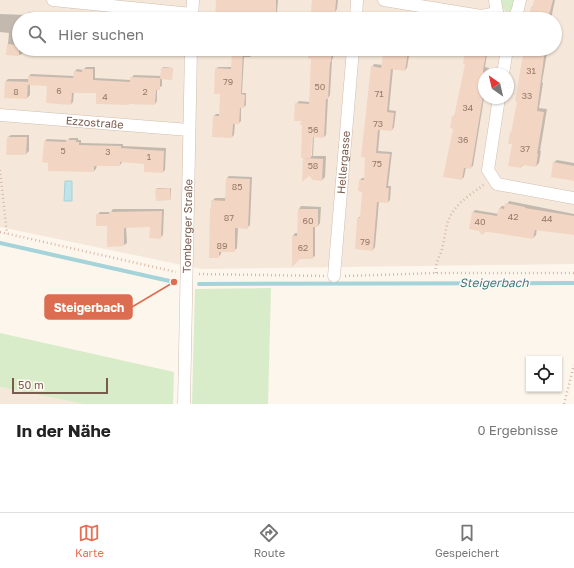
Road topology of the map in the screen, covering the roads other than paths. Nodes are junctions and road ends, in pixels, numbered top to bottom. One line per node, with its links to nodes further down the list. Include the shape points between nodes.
1 (53, 0): 7 (street)
2 (193, 0): 8 (street)
3 (357, 0): 9 (street)
4 (384, 0): 10 (street)
5 (495, 0): 11 (street)
6 (520, 0): 12 (street)
7 (157, 12)
8 (192, 12)
9 (356, 12)
10 (457, 12)
11 (498, 12)
12 (517, 12)
13 (191, 56): 19 (street, Tomberger Straße)
14 (352, 56): 21 (street, Hellergasse)
15 (506, 56): 16 (street)
16 (504, 68)
17 (498, 104): 20 (street, via 488,170 492,178 497,184)
18 (0, 115): 19 (street, Ezzostraße)
19 (189, 130): 22 (street, Tomberger Straße)
20 (574, 198)
21 (334, 276)
22 (184, 404)

